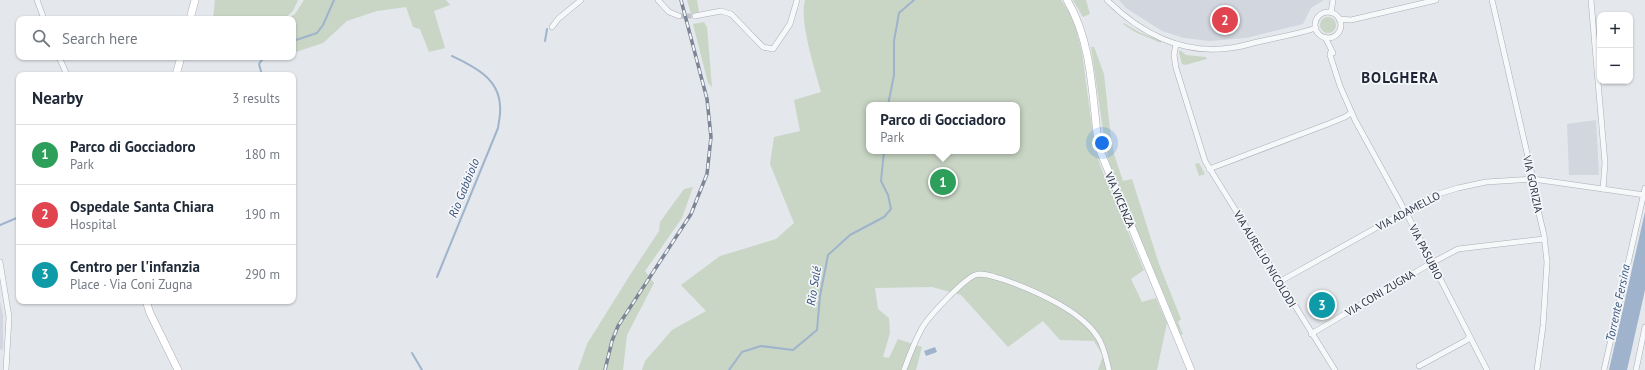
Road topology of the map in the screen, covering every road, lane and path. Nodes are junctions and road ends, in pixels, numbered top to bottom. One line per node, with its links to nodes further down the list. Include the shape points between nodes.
1 (37, 0): 13 (street)
2 (195, 0): 14 (main road)
3 (581, 0): 18 (street)
4 (658, 0): 15 (street, via 669,12)
5 (798, 0): 16 (street, via 790,24 773,49 763,46 731,14 722,11)
6 (1067, 0): 46 (main road, VIA VICENZA, via 1080,27 1086,51 1102,158)
7 (1107, 0): 21 (street, via 1147,32)
8 (1333, 0): 12 (street)
9 (1436, 0): 17 (street, via 1351,20)
10 (1492, 0): 28 (street, VIA GORIZIA)
11 (1591, 0): 30 (street, via 1605,163)
12 (1331, 13): 17 (street); 19 (street, via 1320,15 1316,21)
13 (43, 16)
14 (191, 16)
15 (679, 16)
16 (695, 16)
17 (1339, 19): 20 (street, via 1340,27 1337,34)
18 (552, 26)
19 (1316, 28): 20 (street); 21 (street, via 1230,48 1208,49)
20 (1324, 37): 26 (street, VIA PASUBIO)
21 (1176, 44): 27 (street, VIA AURELIO NICOLODI, via 1176,68)
22 (60, 60): 24 (street)
23 (180, 60): 25 (main road)
24 (66, 72)
25 (177, 72)
26 (1351, 113): 27 (street); 32 (street, VIA PASUBIO)
27 (1209, 169): 36 (street, VIA AURELIO NICOLODI)
28 (1533, 178): 30 (street, VIA ADAMELLO); 32 (street, VIA ADAMELLO, via 1486,182 1458,188 1436,195); 33 (street, VIA GORIZIA)
29 (1645, 188): 31 (street)
30 (1603, 189): 31 (street, VIA ADAMELLO)
31 (1644, 195): 50 (street)
32 (1405, 212): 35 (street, VIA PASUBIO); 36 (street, VIA ADAMELLO)
33 (1544, 239): 35 (street, VIA CONI ZUGNA, via 1458,249); 49 (street, VIA GORIZIA, via 1547,262)
34 (0, 262): 42 (street, via 9,317)
35 (1431, 263): 39 (street, VIA CONI ZUGNA); 40 (street, VIA PASUBIO)
36 (1279, 282): 39 (street, VIA AURELIO NICOLODI)
37 (147, 304): 43 (main road)
38 (1645, 327): 51 (street)
39 (1311, 334): 47 (street, VIA AURELIO NICOLODI)
40 (1469, 337): 41 (street); 48 (street, VIA PASUBIO)
41 (1419, 366)
42 (6, 370)
43 (178, 370)
44 (904, 370): 45 (street, via 923,327 959,286 976,274 986,274 1042,295 1078,317 1097,336)
45 (1109, 370)
46 (1191, 370)
47 (1335, 370)
48 (1487, 370)
49 (1537, 370)
50 (1604, 370)
51 (1636, 370)

